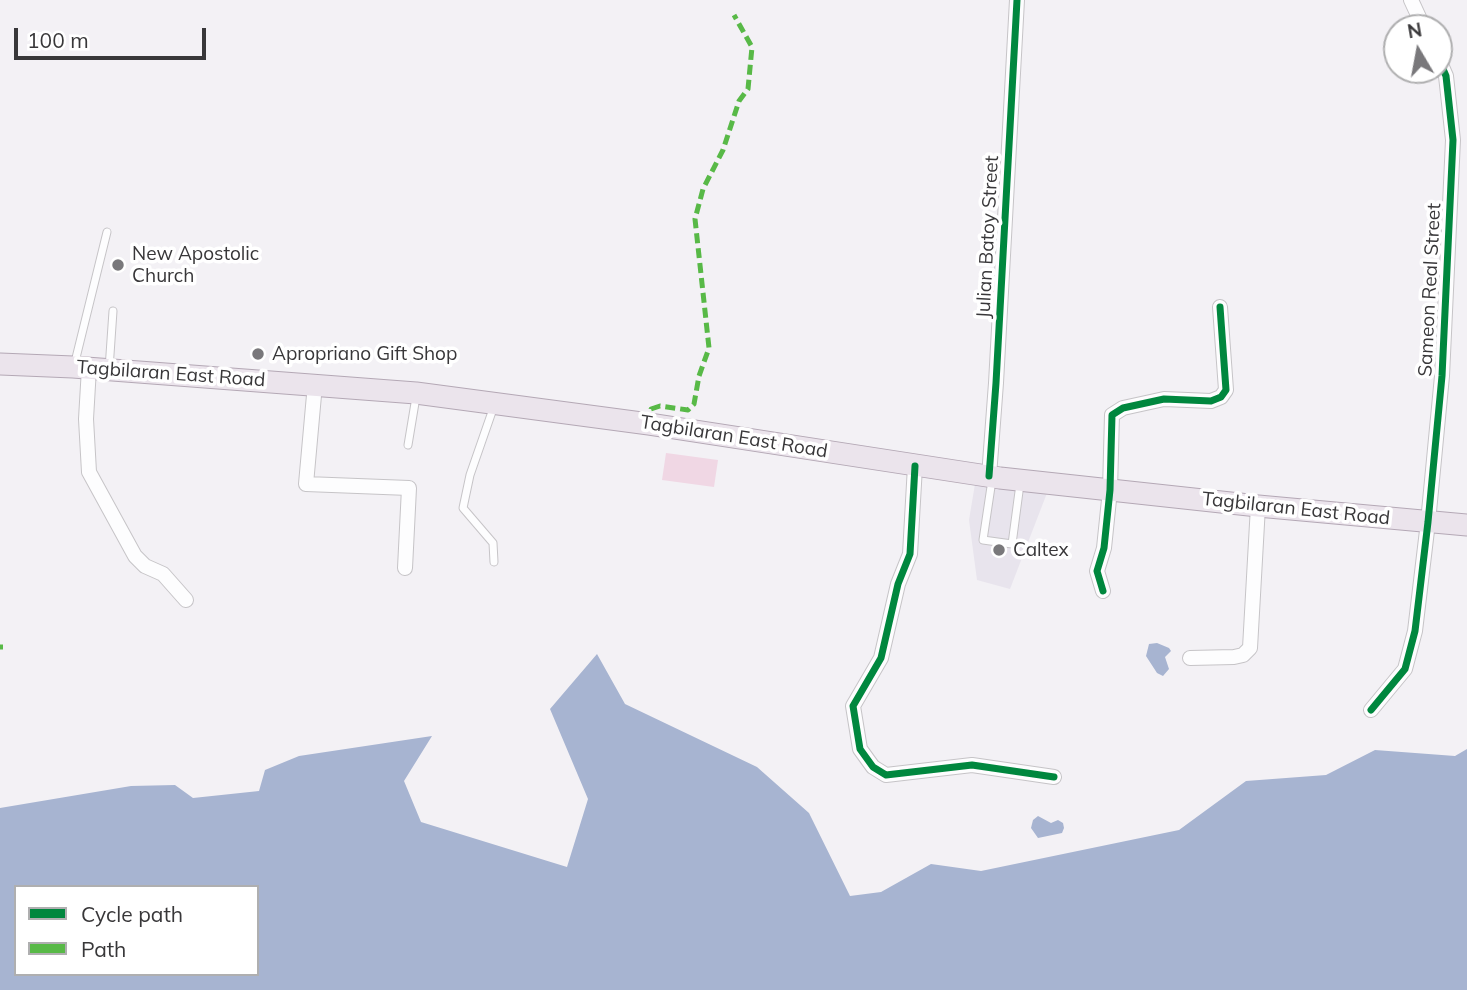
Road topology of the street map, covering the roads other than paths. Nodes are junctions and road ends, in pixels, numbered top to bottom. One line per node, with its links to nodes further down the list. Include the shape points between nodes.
1 (1017, 0): 13 (street, Julian Batoy Street)
2 (1447, 84): 17 (street, Sameon Real Street, via 1454,140 1442,376)
3 (107, 232): 7 (lane)
4 (1220, 307): 15 (street, via 1226,390 1211,401 1164,399 1112,415)
5 (113, 311): 7 (lane)
6 (0, 364): 7 (main road, Tagbilaran East Road)
7 (90, 368): 8 (main road, Tagbilaran East Road); 22 (street, via 86,419 89,471 135,556 163,574)
8 (315, 384): 9 (main road, Tagbilaran East Road); 20 (street, via 306,484 409,488)
9 (416, 393): 10 (main road, Tagbilaran East Road); 11 (lane)
10 (495, 402): 12 (main road, Tagbilaran East Road); 19 (lane, via 463,508 493,543)
11 (408, 445)
12 (915, 466): 13 (main road, Tagbilaran East Road); 25 (street, via 911,554 898,584 881,658 853,706 860,749 873,767 886,775 972,765)
13 (990, 476): 14 (main road, Tagbilaran East Road); 14 (lane, via 984,540 1012,544)
14 (1020, 480): 15 (main road, Tagbilaran East Road)
15 (1110, 490): 16 (main road, Tagbilaran East Road); 21 (street, via 1097,571)
16 (1258, 506): 17 (main road, Tagbilaran East Road); 23 (street, via 1250,648 1234,657)
17 (1428, 522): 18 (main road, Tagbilaran East Road); 24 (street, Sameon Real Street, via 1415,631 1405,669)
18 (1467, 525)
19 (494, 562)
20 (405, 568)
21 (1103, 591)
22 (186, 600)
23 (1190, 658)
24 (1371, 710)
25 (1054, 777)

